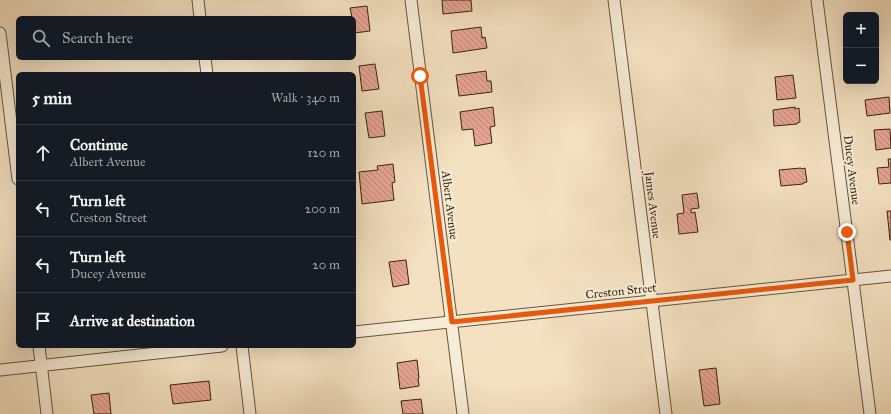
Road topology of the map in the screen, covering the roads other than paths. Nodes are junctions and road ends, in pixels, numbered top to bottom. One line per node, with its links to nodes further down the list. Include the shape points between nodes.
1 (198, 0): 5 (street)
2 (411, 0): 13 (street, Albert Avenue)
3 (614, 0): 12 (street, James Avenue)
4 (817, 0): 11 (street, Ducey Avenue)
5 (200, 16)
6 (0, 33): 9 (street)
7 (206, 60): 8 (street)
8 (207, 72)
9 (16, 163)
10 (891, 276): 11 (street, Creston Street)
11 (853, 280): 12 (street, Creston Street); 24 (street, Ducey Avenue)
12 (652, 301): 13 (street, Creston Street); 23 (street, James Avenue)
13 (452, 322): 14 (street, Creston Street); 22 (street, Albert Avenue)
14 (356, 332)
15 (39, 348): 18 (street)
16 (204, 348): 18 (street)
17 (242, 348): 21 (street)
18 (41, 366): 19 (street); 20 (street)
19 (0, 370)
20 (47, 414)
21 (250, 414)
22 (463, 414)
23 (666, 414)
24 (870, 414)

